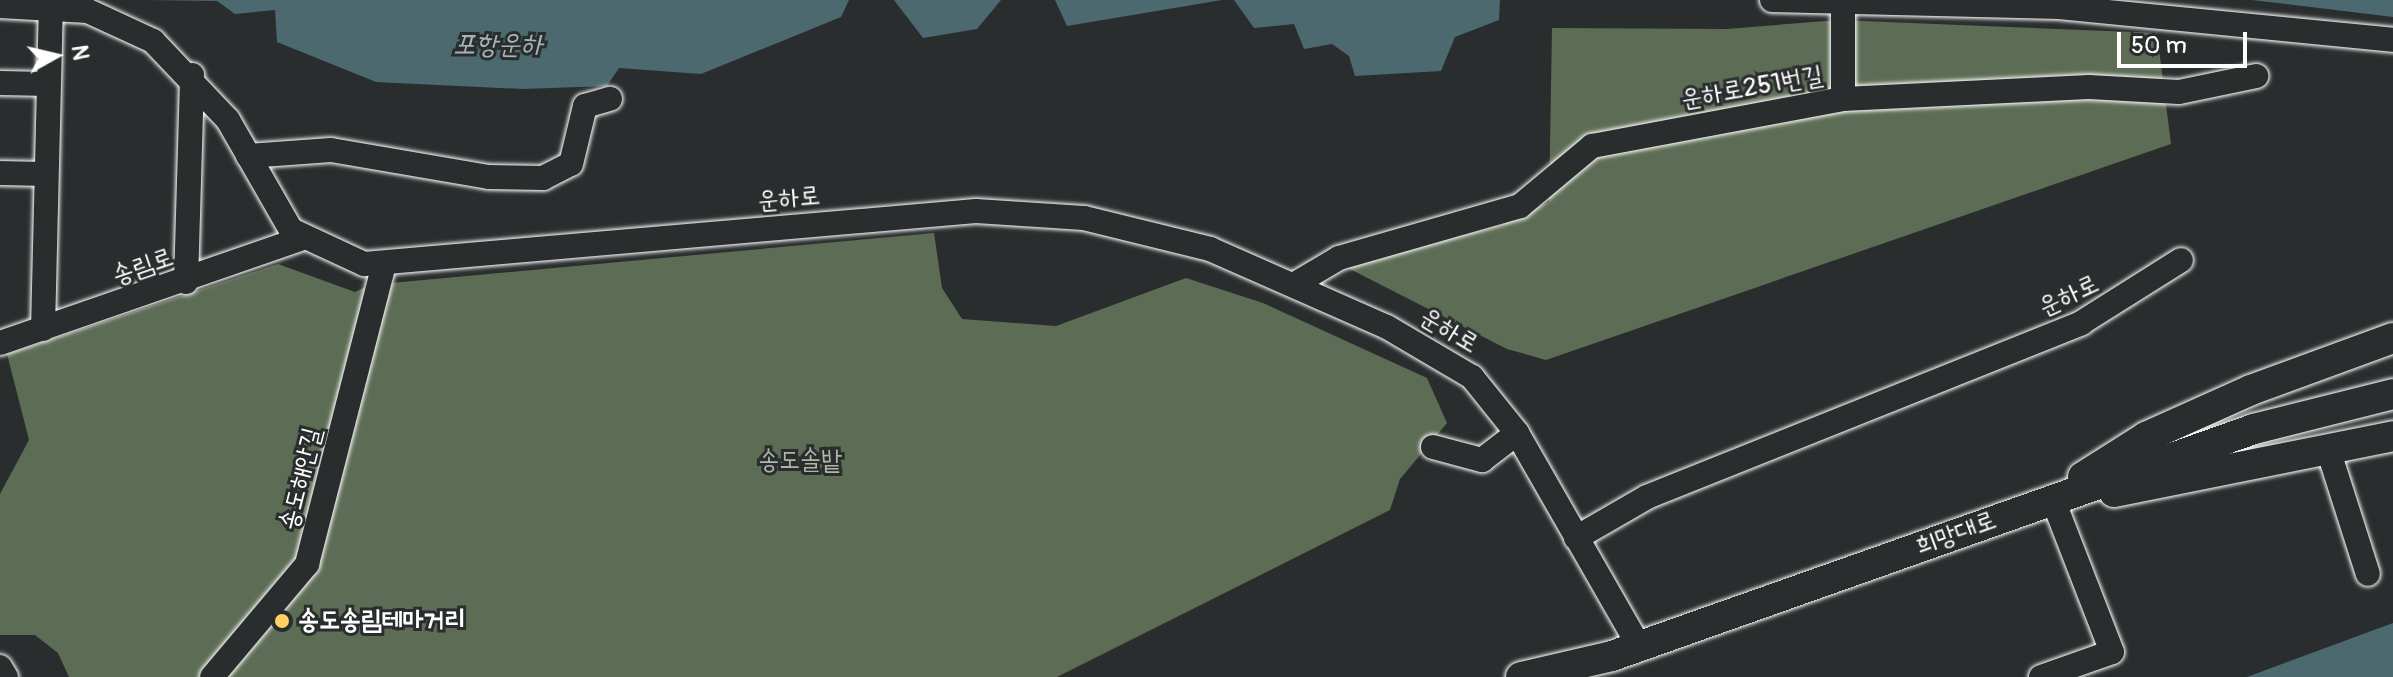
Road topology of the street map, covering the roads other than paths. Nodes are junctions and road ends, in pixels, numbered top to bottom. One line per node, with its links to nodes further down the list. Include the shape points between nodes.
1 (1772, 0): 2 (street)
2 (1843, 2): 5 (street, via 2058,7); 11 (street)
3 (0, 6): 4 (street, 운하로)
4 (51, 7): 6 (street, 운하로, via 118,21); 9 (street)
5 (2393, 40)
6 (192, 75): 12 (street, 운하로); 18 (street)
7 (2256, 76): 11 (street, 운하로251번길, via 2179,92 2089,87)
8 (0, 83): 9 (street)
9 (48, 84): 14 (street)
10 (610, 99): 12 (street, via 585,106 571,164 543,178 489,177 331,150)
11 (1843, 99): 19 (street, 운하로251번길, via 1592,146 1520,206 1339,258)
12 (248, 156): 15 (street, 운하로, via 282,220)
13 (0, 173): 14 (street)
14 (45, 174): 20 (street)
15 (301, 239): 17 (street, 운하로, via 344,260); 18 (street, 송림로)
16 (2181, 260): 29 (street, 운하로, via 2081,323 1647,497)
17 (384, 265): 19 (street, 운하로, via 999,211 1159,233); 35 (street, 송도해안길, via 307,564)
18 (186, 282): 20 (street, 송림로)
19 (1295, 284): 24 (street, 운하로, via 1457,366)
20 (43, 329): 22 (street, 송림로)
21 (2393, 338): 28 (main road, via 2146,437)
22 (0, 343)
23 (2393, 394): 28 (main road, 희망대로, via 2254,429)
24 (1517, 433): 26 (street, via 1482,460); 29 (street, 운하로)
25 (2393, 436): 27 (main road)
26 (1433, 447)
27 (2328, 449): 28 (main road); 30 (street)
28 (2053, 500): 31 (main road, 희망대로); 37 (street, via 2112,652)
29 (1576, 538): 31 (street, 운하로)
30 (2368, 574)
31 (1639, 646): 33 (main road, 희망대로)
32 (0, 667): 34 (street)
33 (1588, 670): 36 (main road, 희망대로)
34 (6, 677)
35 (212, 677)
36 (1521, 677)
37 (2041, 677)

